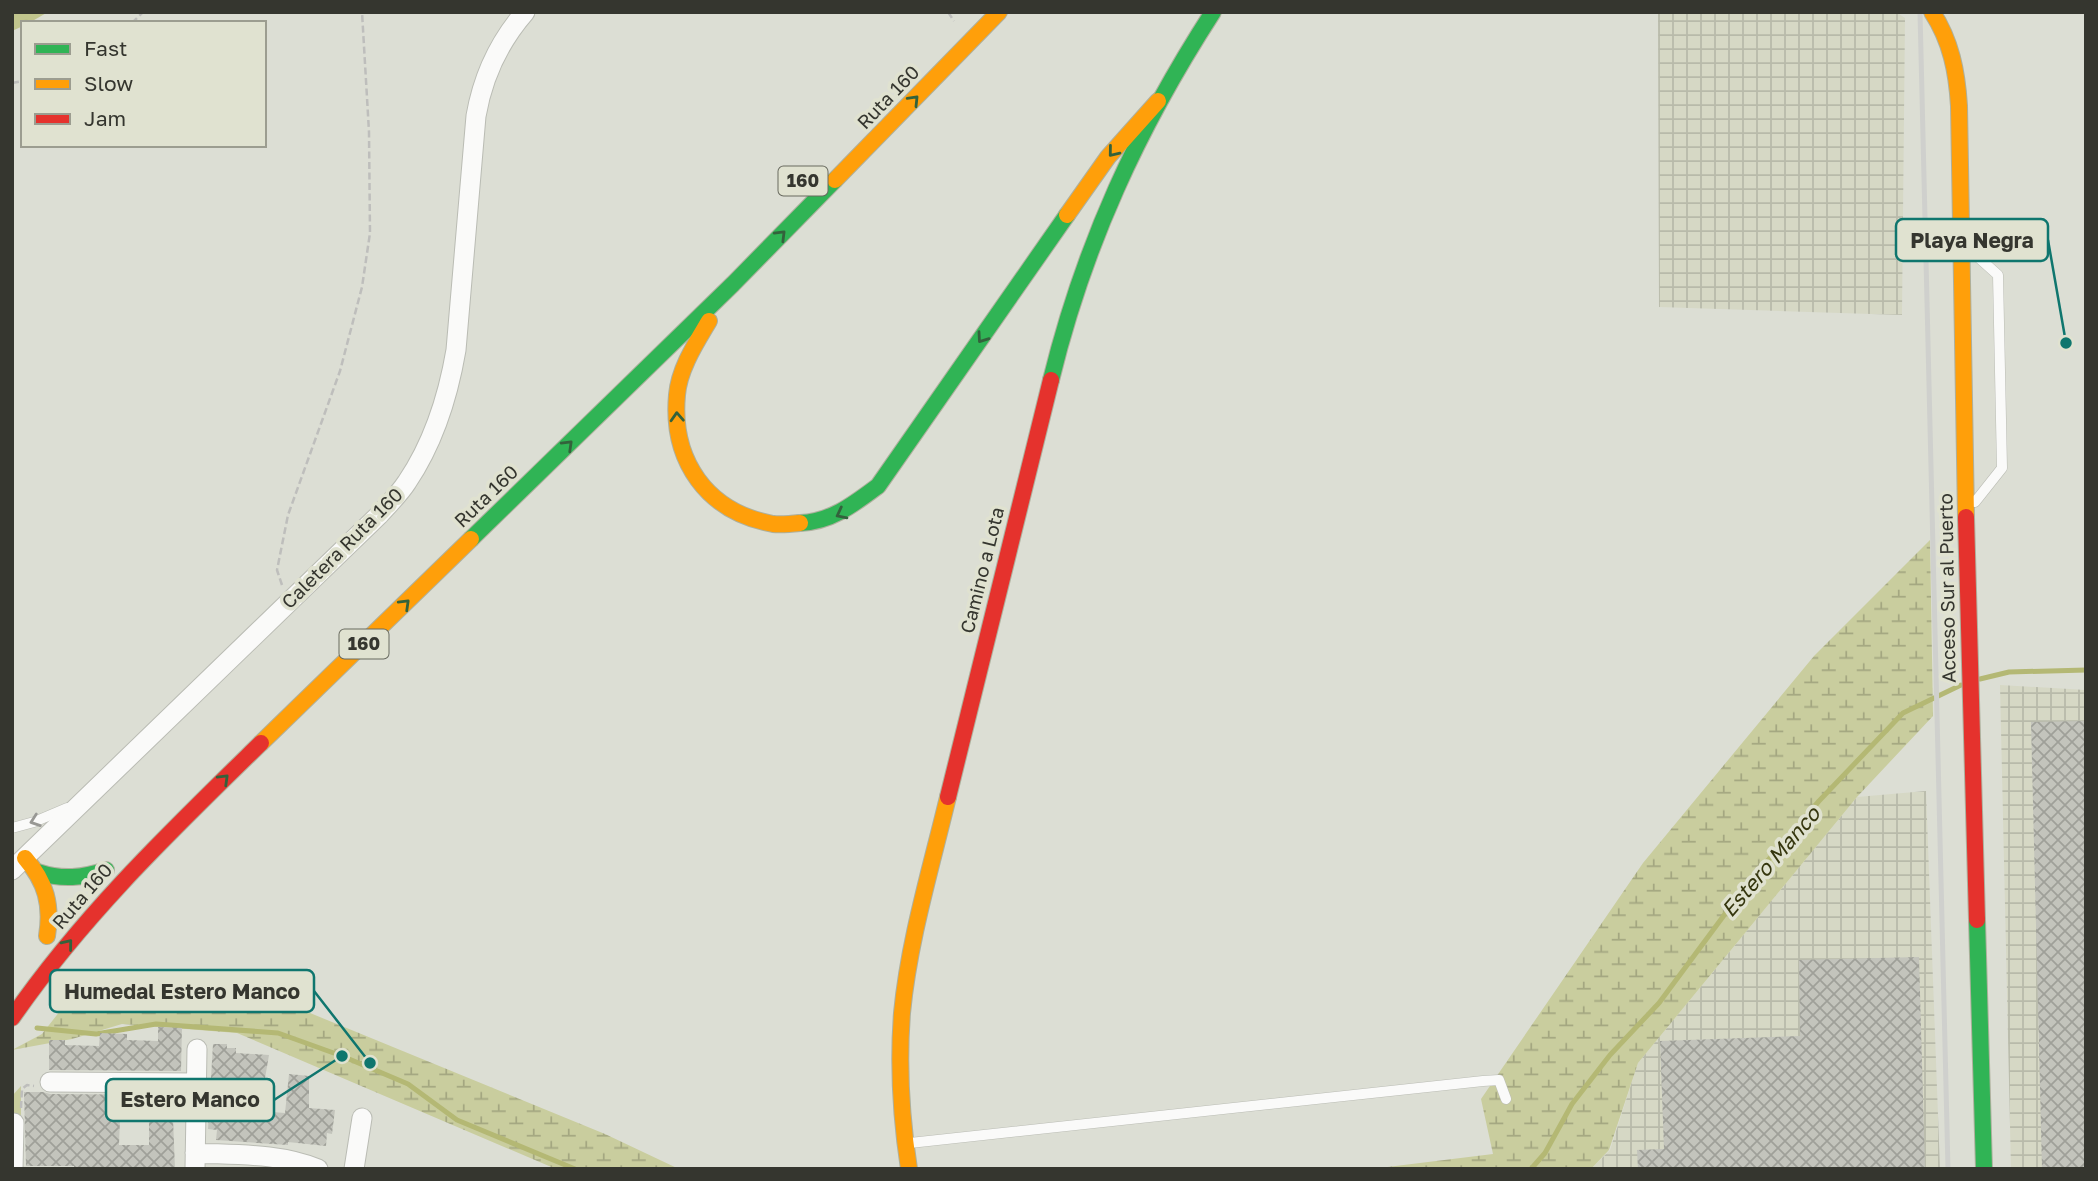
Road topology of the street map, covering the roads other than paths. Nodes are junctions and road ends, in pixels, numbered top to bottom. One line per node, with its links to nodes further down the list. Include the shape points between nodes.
1 (526, 12): 9 (street, Caletera Ruta 160, via 502,42 480,95 456,350 450,385 426,450 407,483 379,514)
2 (999, 12): 7 (main road, Ruta 160 / 160, one-way to 2)
3 (1213, 12): 5 (main road, Camino a Lota)
4 (1932, 12): 6 (main road, Acceso Sur al Puerto, via 1952,49 1956,69)
5 (1158, 100): 7 (main road, one-way to 7, via 1102,166 877,486 856,506 831,519 789,526 740,515 714,499 689,467 677,425 680,381 696,343); 21 (main road, Camino a Lota, via 1110,198 1071,304 912,946 902,1004 899,1064)
6 (1961, 242): 8 (main road, Acceso Sur al Puerto); 8 (lane, via 1998,275 2002,468)
7 (733, 284): 14 (main road, Ruta 160 / 160, one-way to 7, via 69,942 158,844)
8 (1966, 513): 27 (main road, Acceso Sur al Puerto)
9 (100, 787): 10 (lane, one-way to 10, via 60,812); 11 (street, Caletera Ruta 160)
10 (12, 828)
11 (23, 863): 12 (main road, Ruta 160, via 49,877 69,879 110,866); 13 (main road, Ruta 160, via 45,885 49,899 50,923 44,940)
12 (88, 890)
13 (63, 918)
14 (12, 1018)
15 (197, 1049): 17 (street)
16 (50, 1082): 17 (street)
17 (196, 1083): 22 (street)
18 (1506, 1099): 21 (lane, via 1499,1080)
19 (362, 1118): 25 (street)
20 (14, 1123): 23 (street)
21 (905, 1143): 26 (main road, Camino a Lota)
22 (195, 1161): 24 (street, via 275,1158)
23 (13, 1169)
24 (318, 1169)
25 (354, 1169)
26 (909, 1169)
27 (1984, 1169)

